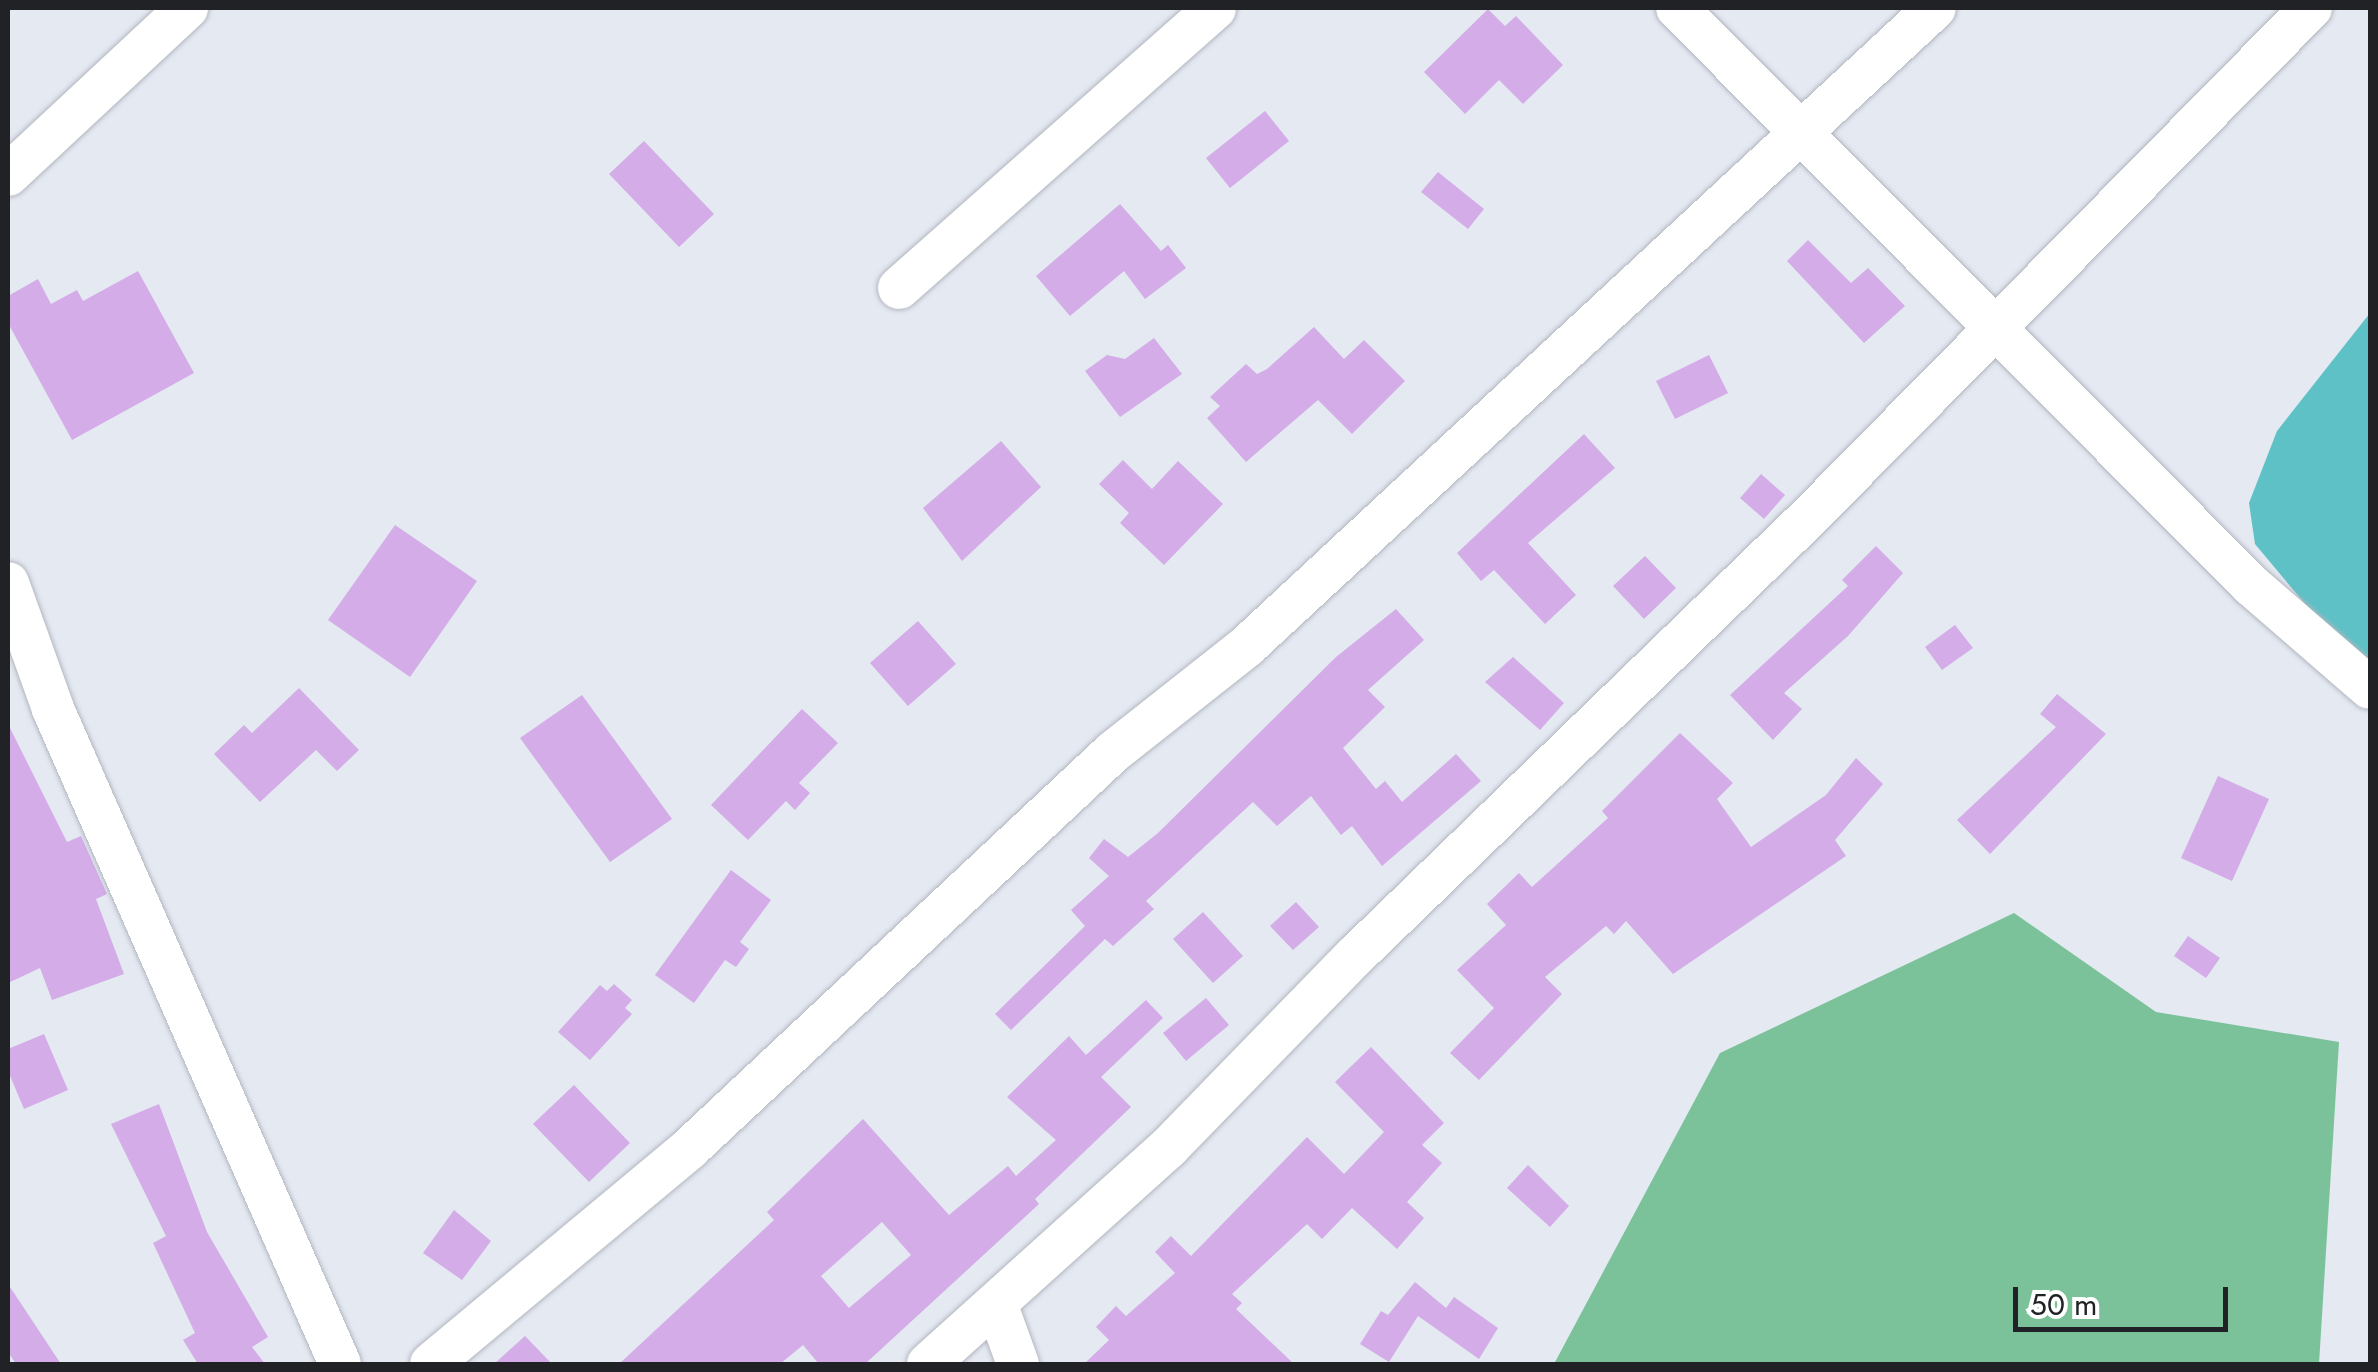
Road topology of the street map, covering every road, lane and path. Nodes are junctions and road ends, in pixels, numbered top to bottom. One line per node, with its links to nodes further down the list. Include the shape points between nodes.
1 (186, 8): 7 (street)
2 (1215, 8): 8 (street)
3 (1677, 8): 6 (street)
4 (1936, 8): 6 (street)
5 (2311, 8): 9 (street)
6 (1802, 132): 9 (street); 14 (street, via 1247,646 1113,752 690,1148)
7 (8, 174)
8 (899, 288)
9 (1997, 327): 11 (street, via 2251,585); 12 (street, via 1168,1148)
10 (8, 583): 13 (street, via 53,708)
11 (2370, 688)
12 (996, 1306): 15 (street); 16 (street)
13 (340, 1364)
14 (430, 1364)
15 (928, 1364)
16 (1018, 1364)

